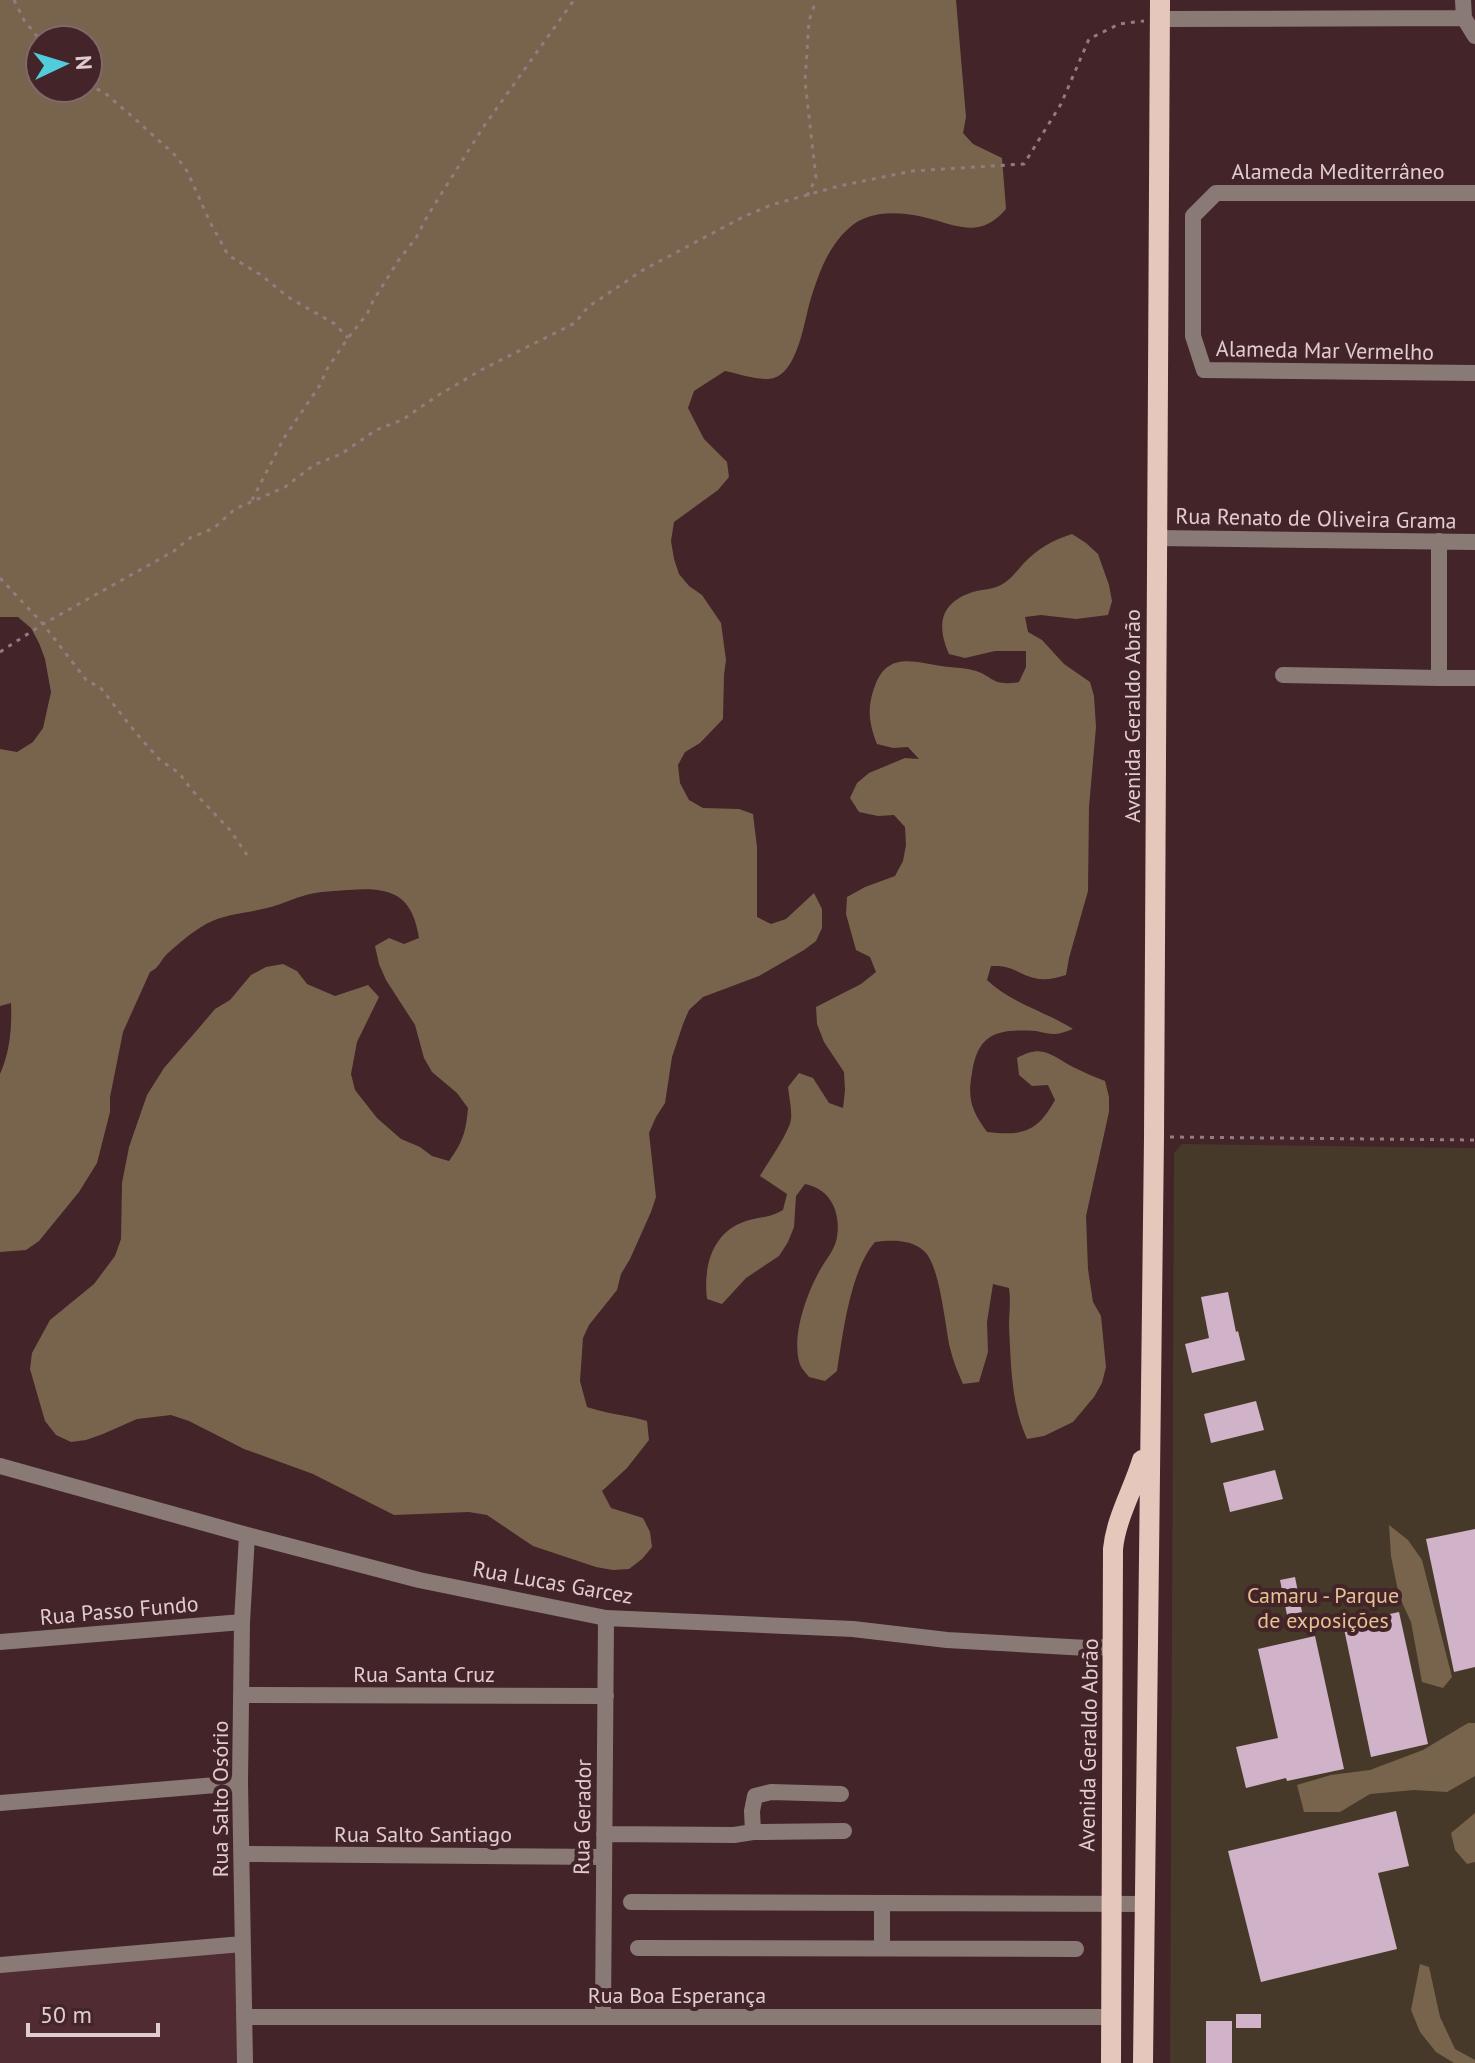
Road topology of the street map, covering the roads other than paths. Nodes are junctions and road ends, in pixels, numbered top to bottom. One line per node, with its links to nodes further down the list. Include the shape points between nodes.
1 (1269, 0): 5 (street)
2 (1463, 0): 4 (street)
3 (1160, 9): 5 (street); 10 (main road, Avenida Geraldo Abrão)
4 (1464, 18): 5 (street); 6 (street)
5 (1269, 19)
6 (1475, 36)
7 (1475, 193): 8 (street, Alameda Mediterrâneo, via 1216,193 1193,216)
8 (1193, 295): 9 (street, Alameda Mar Vermelho, via 1193,336 1204,370)
9 (1475, 373)
10 (1157, 538): 11 (street, Rua Renato de Oliveira Grama); 16 (main road, Avenida Geraldo Abrão)
11 (1439, 541): 12 (street, Rua Renato de Oliveira Grama); 14 (street)
12 (1475, 542)
13 (1283, 675): 14 (street)
14 (1439, 678): 15 (street)
15 (1475, 678)
16 (1150, 1433): 22 (main road, Avenida Geraldo Abrão, via 1114,1539); 35 (main road, Avenida Geraldo Abrão)
17 (0, 1466): 18 (street, Rua Lucas Garcez)
18 (247, 1535): 19 (street, Rua Lucas Garcez, via 419,1580); 20 (street, Rua Salto Osório)
19 (606, 1618): 22 (street, Rua Lucas Garcez); 24 (street, Rua Gerador)
20 (242, 1622): 21 (street, Rua Passo Fundo); 23 (street, Rua Salto Osório)
21 (0, 1642)
22 (1113, 1647): 36 (main road, Avenida Geraldo Abrão)
23 (241, 1695): 24 (street, Rua Santa Cruz); 25 (street, Rua Salto Osório)
24 (606, 1696): 30 (street, Rua Gerador)
25 (240, 1783): 27 (street); 31 (street, Rua Salto Osório)
26 (841, 1794): 29 (street, via 755,1796)
27 (0, 1803)
28 (844, 1831): 29 (street)
29 (753, 1832): 30 (street)
30 (604, 1834): 32 (street, Rua Gerador)
31 (242, 1854): 32 (street, Rua Salto Santiago); 37 (street, Rua Salto Osório)
32 (604, 1857): 42 (street, Rua Gerador)
33 (631, 1902): 34 (street)
34 (882, 1904): 36 (street); 38 (street)
35 (1145, 1904): 36 (street); 47 (main road, Avenida Geraldo Abrão)
36 (1110, 1905): 44 (main road, Avenida Geraldo Abrão)
37 (242, 1944): 41 (street); 43 (street, Rua Salto Osório)
38 (882, 1947): 39 (street); 40 (street)
39 (638, 1948)
40 (1076, 1949)
41 (0, 1965)
42 (603, 2016): 43 (street, Rua Boa Esperança); 44 (street, Rua Boa Esperança)
43 (244, 2017): 45 (street, Rua Salto Osório)
44 (1110, 2017): 46 (main road, Avenida Geraldo Abrão)
45 (245, 2063)
46 (1111, 2063)
47 (1143, 2063)

